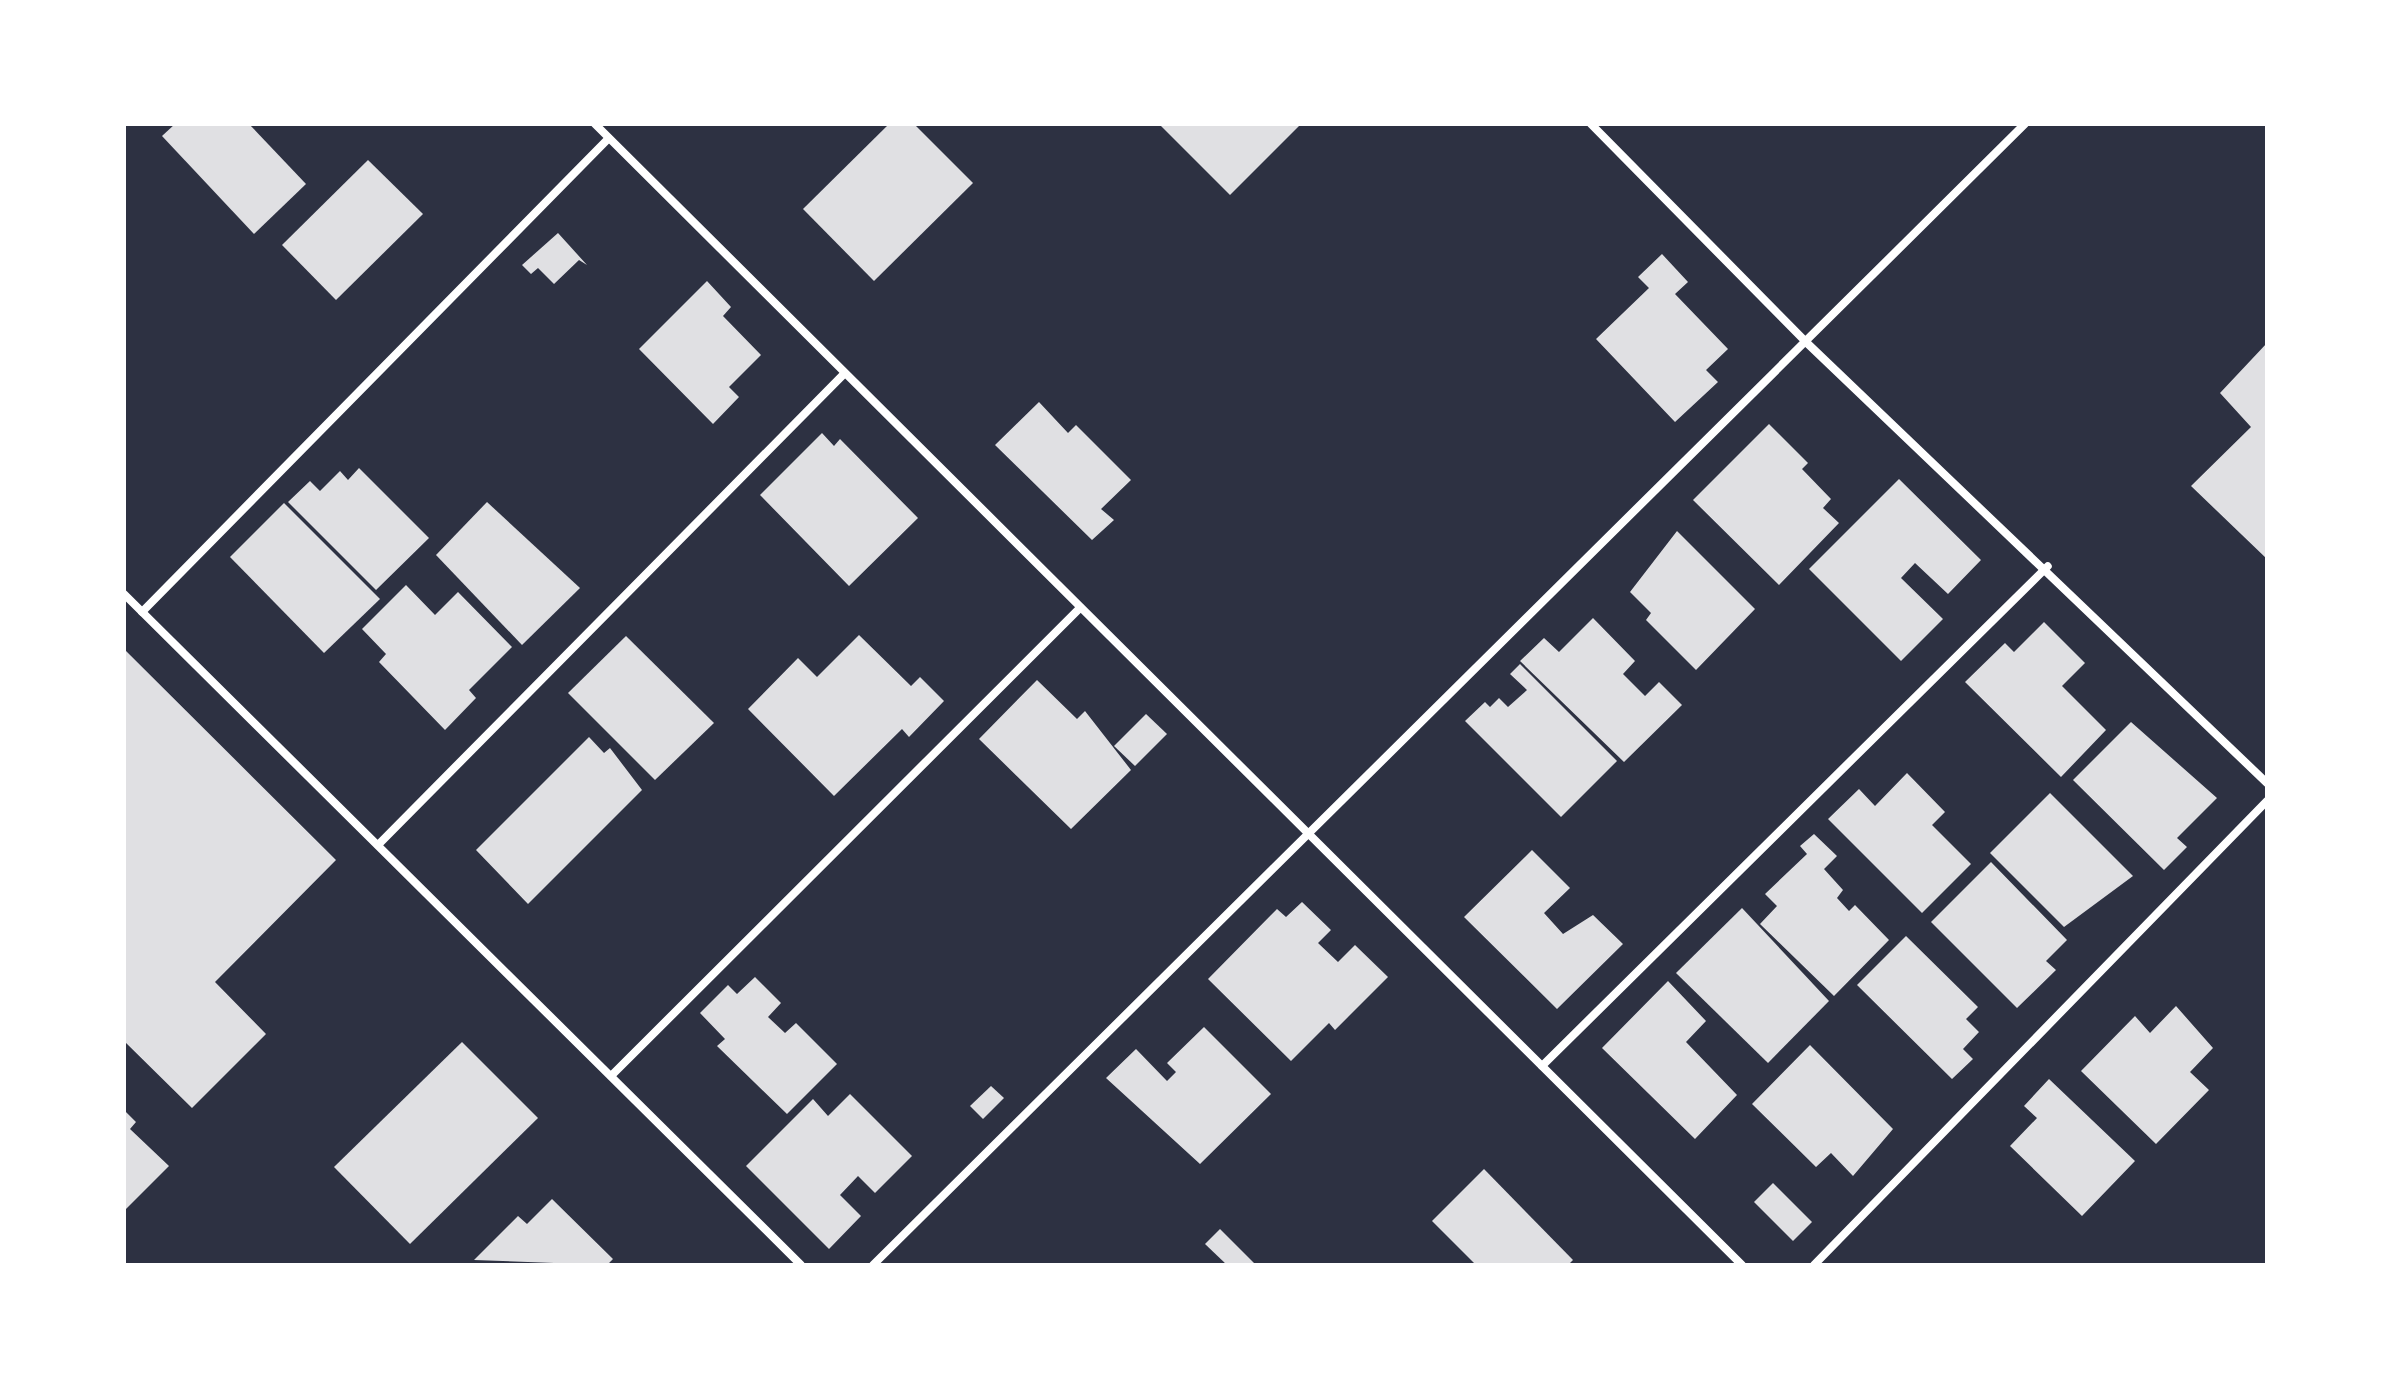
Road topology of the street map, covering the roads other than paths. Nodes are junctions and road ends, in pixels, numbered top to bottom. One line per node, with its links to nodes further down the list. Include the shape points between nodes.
1 (595, 124): 4 (street)
2 (1591, 124): 5 (street)
3 (2025, 124): 5 (street)
4 (609, 138): 6 (street); 10 (street)
5 (1807, 343): 7 (street); 13 (street)
6 (844, 374): 9 (street); 14 (street)
7 (2048, 566): 11 (street); 15 (street)
8 (124, 594): 10 (street)
9 (1080, 608): 13 (street); 16 (street)
10 (142, 612): 14 (street)
11 (2267, 783)
12 (2267, 801): 20 (street)
13 (1309, 838): 15 (street); 18 (street)
14 (378, 845): 16 (street)
15 (1542, 1066): 19 (street)
16 (611, 1076): 17 (street)
17 (801, 1265)
18 (873, 1265)
19 (1742, 1265)
20 (1814, 1265)

